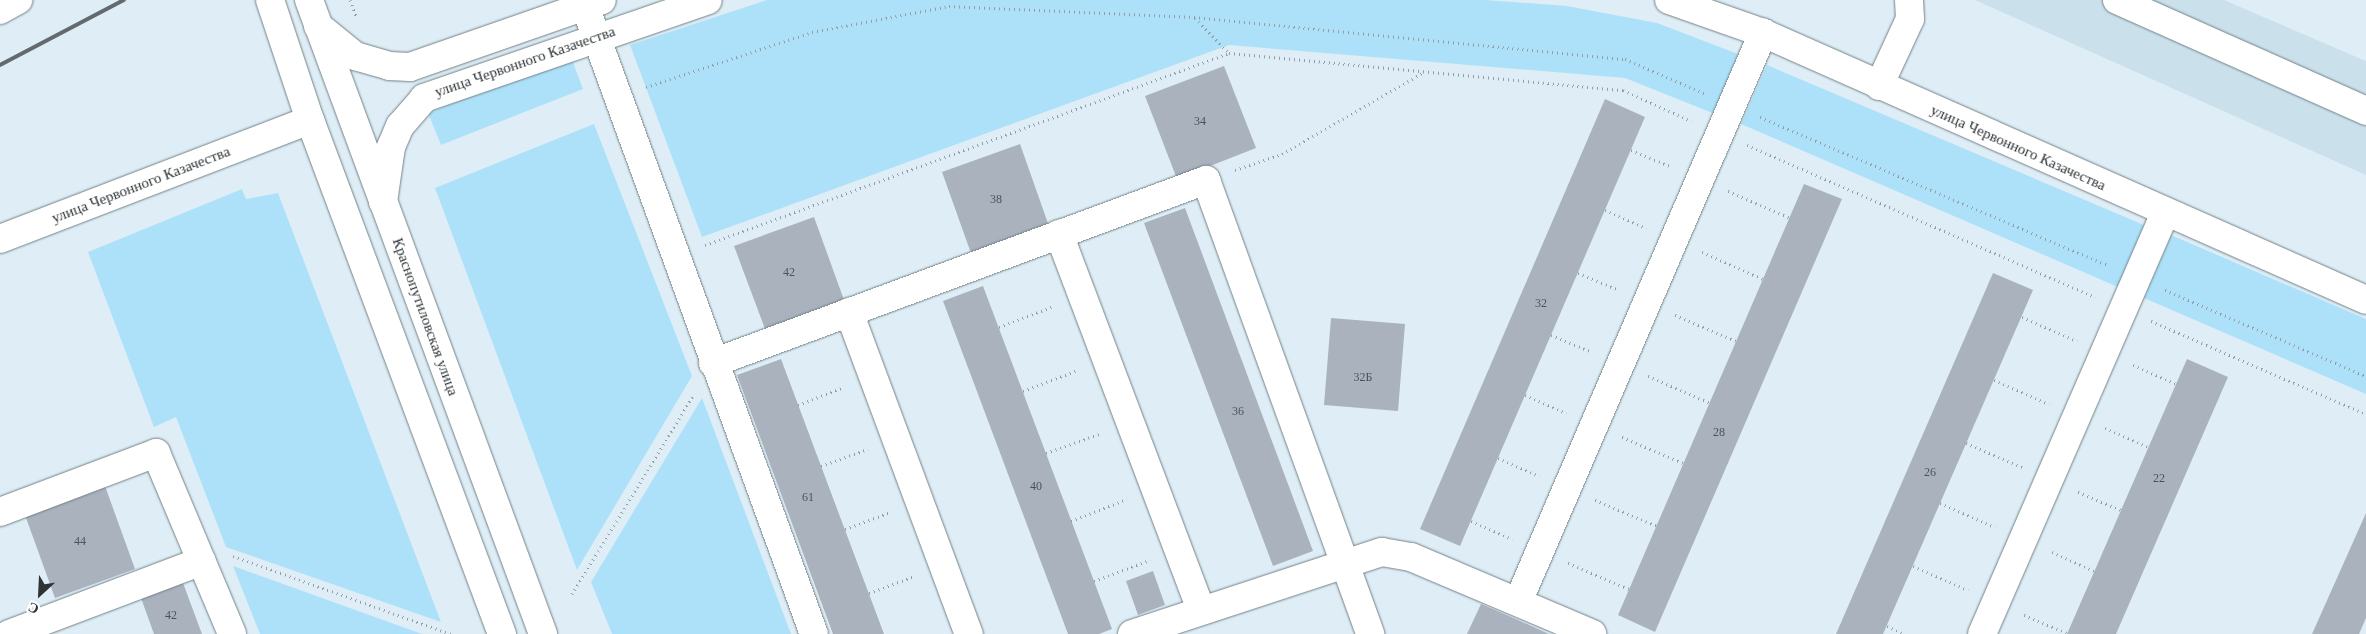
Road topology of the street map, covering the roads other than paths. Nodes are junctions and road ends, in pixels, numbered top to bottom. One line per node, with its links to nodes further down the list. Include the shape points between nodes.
1 (18, 0): 9 (street)
2 (270, 0): 15 (street)
3 (309, 0): 10 (street, Краснопутиловская улица)
4 (708, 0): 12 (street, улица Червонного Казачества)
5 (1669, 0): 11 (street, улица Червонного Казачества)
6 (1909, 0): 13 (street, via 1910,19)
7 (2117, 0): 14 (street)
8 (594, 3): 10 (street, via 410,67 389,66 355,56); 12 (street)
9 (0, 10)
10 (318, 26): 16 (street, Краснопутиловская улица)
11 (1763, 33): 13 (street, улица Червонного Казачества); 26 (street)
12 (596, 36): 16 (street, улица Червонного Казачества, via 424,98 400,126 391,147); 22 (street)
13 (1879, 86): 17 (street, улица Червонного Казачества)
14 (2366, 111)
15 (310, 120): 19 (street, улица Червонного Казачества); 31 (street)
16 (383, 202): 32 (street, Краснопутиловская улица)
17 (2165, 214): 20 (street, улица Червонного Казачества); 38 (street)
18 (1059, 234): 21 (street); 25 (street, via 1206,180); 27 (street)
19 (0, 239)
20 (2366, 300)
21 (849, 312): 22 (street); 34 (street)
22 (713, 362): 33 (street)
23 (0, 512): 24 (street, via 156,453)
24 (202, 561): 28 (street); 30 (street)
25 (1342, 562): 26 (street, via 1382,552 1411,557); 27 (street); 36 (street)
26 (1518, 602): 37 (street)
27 (1201, 610): 35 (street)
28 (70, 623): 29 (street)
29 (9, 634)
30 (232, 634)
31 (502, 634)
32 (544, 634)
33 (814, 634)
34 (969, 634)
35 (1132, 634)
36 (1370, 634)
37 (1592, 634)
38 (1982, 634)

